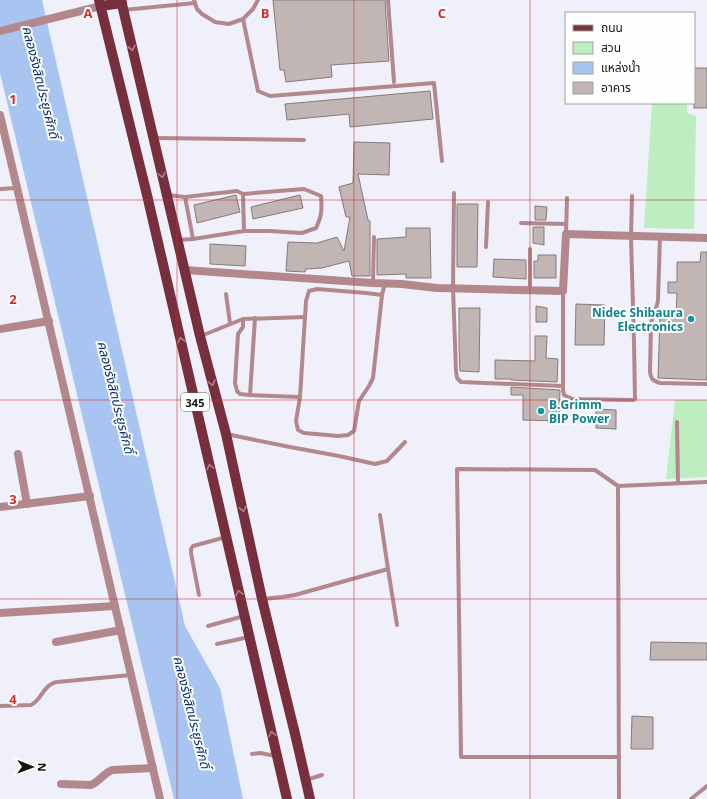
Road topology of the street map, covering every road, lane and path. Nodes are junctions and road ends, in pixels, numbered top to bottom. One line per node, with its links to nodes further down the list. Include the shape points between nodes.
1 (258, 0): 6 (lane, via 254,9)
2 (388, 0): 8 (lane)
3 (194, 1): 5 (lane); 6 (lane, via 202,14 215,22 229,24)
4 (100, 3): 5 (main road); 7 (street, via 58,17); 64 (main road, 345, one-way to 4)
5 (122, 4): 10 (main road, 345, one-way to 10)
6 (243, 19): 12 (lane, via 258,91 270,96 434,83)
7 (0, 31)
8 (394, 82)
9 (0, 115): 13 (street)
10 (154, 138): 11 (lane); 17 (main road, 345, one-way to 17)
11 (304, 140)
12 (442, 161)
13 (17, 188): 14 (lane); 45 (street)
14 (0, 189)
15 (454, 193): 37 (lane)
16 (243, 194): 19 (lane, via 237,190); 24 (lane); 24 (lane, via 304,189 321,196 322,207 316,228 302,233)
17 (167, 195): 19 (lane); 31 (main road, 345)
18 (632, 196): 26 (lane)
19 (185, 197): 30 (lane)
20 (567, 198): 23 (lane)
21 (488, 202): 32 (lane)
22 (522, 223): 23 (lane)
23 (566, 224): 25 (lane)
24 (244, 231): 30 (lane)
25 (566, 234): 26 (street); 39 (street)
26 (631, 236): 28 (street); 50 (lane, via 636,397 633,400 573,399 564,395)
27 (374, 237): 35 (lane)
28 (660, 237): 29 (street); 49 (lane, via 658,300 651,323 651,378 660,383)
29 (707, 238)
30 (193, 239): 31 (lane)
31 (178, 240): 34 (main road, 345)
32 (486, 247)
33 (530, 249): 38 (lane)
34 (185, 270): 35 (street); 48 (main road, 345)
35 (373, 283): 36 (street)
36 (385, 283): 37 (street); 41 (lane)
37 (453, 289): 38 (street); 50 (lane, via 456,371 461,382)
38 (530, 291): 39 (street)
39 (563, 291): 50 (lane)
40 (226, 294): 46 (lane)
41 (382, 295): 42 (lane, via 317,289 309,291); 52 (lane, via 373,378 359,401 354,431 348,435 338,436 304,433 298,430 296,421)
42 (305, 317): 44 (lane); 52 (lane)
43 (243, 318): 44 (lane); 46 (lane); 51 (lane, via 244,326 238,334 235,383 240,394)
44 (255, 318): 51 (lane)
45 (49, 321): 47 (street); 60 (street)
46 (230, 323): 48 (lane)
47 (0, 329)
48 (200, 336): 54 (main road, 345, one-way to 54)
49 (707, 384)
50 (563, 386)
51 (250, 395): 52 (lane)
52 (300, 397)
53 (677, 422): 58 (lane)
54 (226, 434): 55 (lane, via 375,464 387,461); 67 (main road, 345, one-way to 67)
55 (405, 442)
56 (18, 454): 61 (street)
57 (707, 482): 58 (lane)
58 (678, 483): 59 (lane)
59 (618, 486): 81 (lane); 81 (lane, via 595,470 457,469 461,757)
60 (90, 496): 61 (street); 68 (street)
61 (27, 504): 62 (street)
62 (0, 507)
63 (380, 515): 65 (lane)
64 (226, 537): 66 (lane, via 193,546 191,549); 70 (main road, 345, one-way to 64)
65 (388, 569): 67 (lane, via 295,594); 71 (lane)
66 (199, 594)
67 (262, 599): 84 (main road, 345)
68 (115, 606): 69 (street); 73 (street)
69 (0, 613)
70 (244, 616): 72 (lane); 74 (main road, 345)
71 (397, 625)
72 (208, 626)
73 (121, 630): 75 (street); 77 (street)
74 (249, 637): 76 (lane); 80 (main road, 345, one-way to 74)
75 (56, 642)
76 (217, 644)
77 (131, 675): 78 (lane, via 57,682 51,684 35,703); 82 (street)
78 (0, 706)
79 (252, 754): 80 (lane)
80 (277, 756): 88 (main road, 345)
81 (619, 757): 90 (lane)
82 (153, 768): 85 (street, via 108,771 91,785); 87 (street)
83 (322, 774): 84 (lane)
84 (305, 781): 89 (main road, 345)
85 (61, 784)
86 (707, 786): 91 (lane)
87 (160, 799)
88 (287, 799)
89 (310, 799)
90 (619, 799)
91 (691, 799)

